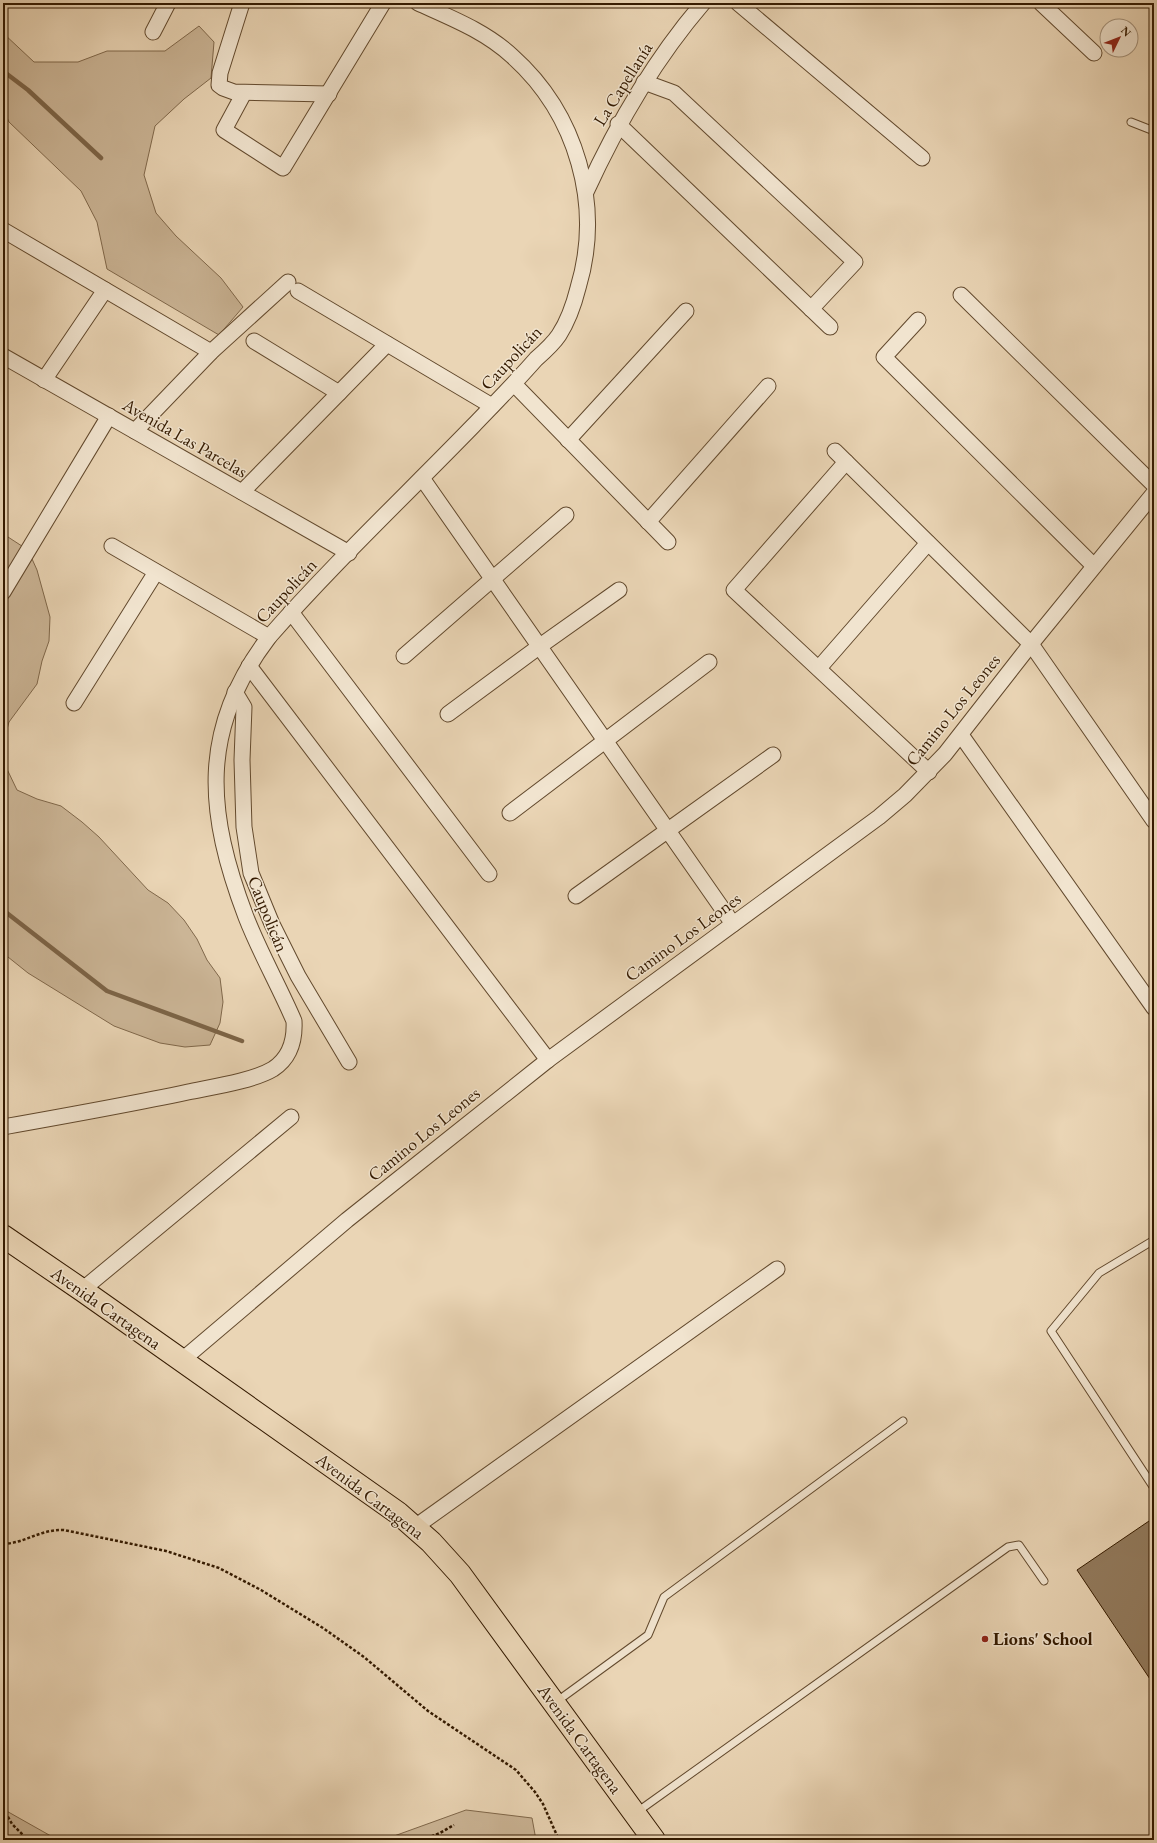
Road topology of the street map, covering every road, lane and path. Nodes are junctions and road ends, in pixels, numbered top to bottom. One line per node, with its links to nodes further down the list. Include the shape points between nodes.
1 (168, 3): 8 (street)
2 (242, 3): 11 (street, via 220,73 219,85 234,92)
3 (383, 3): 12 (street)
4 (418, 3): 17 (street, Caupolicán, via 475,28 494,40 528,70 566,127 577,155)
5 (702, 3): 10 (street, La Capellanía)
6 (738, 3): 16 (street)
7 (1041, 3): 9 (street)
8 (153, 32)
9 (1094, 53)
10 (644, 82): 14 (street, La Capellanía); 21 (street, via 674,93 854,262)
11 (244, 93): 12 (street); 12 (street, via 224,130 283,168)
12 (329, 94)
13 (1131, 122): 15 (lane)
14 (618, 124): 17 (street, La Capellanía); 21 (street)
15 (1154, 131)
16 (922, 158)
17 (586, 192): 30 (street, Caupolicán, via 588,234 576,297 558,335)
18 (3, 230): 19 (street)
19 (105, 290): 27 (street); 29 (street)
20 (961, 295): 40 (street)
21 (811, 309): 24 (street)
22 (686, 311): 36 (street)
23 (918, 320): 49 (street, via 884,357)
24 (830, 327)
25 (254, 341): 32 (street)
26 (387, 344): 27 (street, via 293,286); 32 (street); 33 (street)
27 (211, 352): 35 (street)
28 (5, 363): 29 (street, Avenida Las Parcelas)
29 (44, 380): 34 (street, Avenida Las Parcelas)
30 (514, 384): 33 (street, Caupolicán); 36 (street)
31 (768, 386): 44 (street)
32 (339, 393): 41 (street)
33 (492, 406): 39 (street, Caupolicán)
34 (109, 416): 35 (street, Avenida Las Parcelas); 53 (street)
35 (135, 431): 41 (street, Avenida Las Parcelas)
36 (568, 440): 44 (street)
37 (835, 451): 38 (street)
38 (846, 462): 46 (street); 61 (street, via 734,590)
39 (422, 478): 48 (street, Caupolicán); 51 (street)
40 (1154, 485)
41 (242, 492): 48 (street, Avenida Las Parcelas)
42 (1154, 493): 49 (street, Camino Los Leones)
43 (566, 515): 51 (street)
44 (648, 522): 45 (street)
45 (668, 542)
46 (928, 543): 56 (street); 61 (street)
47 (112, 546): 50 (street)
48 (349, 553): 54 (street, Caupolicán)
49 (1094, 566): 56 (street, Camino Los Leones)
50 (156, 572): 55 (street); 63 (street)
51 (494, 579): 57 (street); 58 (street)
52 (619, 590): 57 (street)
53 (3, 592)
54 (291, 612): 55 (street, Caupolicán); 72 (street)
55 (269, 637): 60 (street, Caupolicán)
56 (1031, 644): 65 (street, Camino Los Leones); 70 (street)
57 (540, 646): 64 (street); 66 (street)
58 (404, 656)
59 (709, 662): 66 (street)
60 (249, 666): 62 (street, Caupolicán); 76 (street)
61 (819, 668): 68 (street)
62 (235, 692): 77 (street, via 244,707 244,827 251,873 272,924 298,976); 79 (street, Caupolicán, via 218,751 216,792 220,831 246,918 294,1021 294,1038 289,1051 281,1062 266,1072 225,1084 102,1110)
63 (74, 703)
64 (448, 714)
65 (961, 735): 68 (street, Camino Los Leones); 75 (street)
66 (605, 740): 69 (street); 71 (street)
67 (773, 755): 71 (street)
68 (929, 772): 74 (street, Camino Los Leones, via 879,817)
69 (510, 813)
70 (1154, 820)
71 (668, 831): 73 (street); 74 (street)
72 (489, 874)
73 (576, 896)
74 (733, 924): 76 (street, Camino Los Leones)
75 (1154, 1008)
76 (548, 1060): 84 (street, Camino Los Leones, via 347,1220)
77 (348, 1062)
78 (291, 1117): 83 (street)
79 (3, 1127)
80 (3, 1236): 83 (main road, Avenida Cartagena)
81 (1154, 1240): 86 (lane, via 1099,1273 1050,1331)
82 (777, 1269): 87 (street)
83 (82, 1290): 84 (main road, Avenida Cartagena)
84 (181, 1361): 87 (main road, Avenida Cartagena)
85 (903, 1421): 90 (lane, via 664,1598 648,1635)
86 (1154, 1488)
87 (415, 1527): 90 (main road, Avenida Cartagena, via 460,1574)
88 (3, 1544): 96 (path, via 20,1542 47,1530 64,1530 181,1555 240,1578 343,1642 428,1711 516,1770 543,1804)
89 (1044, 1581): 92 (lane, via 1019,1546 1008,1547)
90 (555, 1703): 92 (main road, Avenida Cartagena)
91 (3, 1808): 94 (path, via 12,1824)
92 (635, 1814): 97 (main road, Avenida Cartagena)
93 (454, 1825): 95 (path)
94 (28, 1840)
95 (422, 1840)
96 (559, 1840)
97 (654, 1840)

